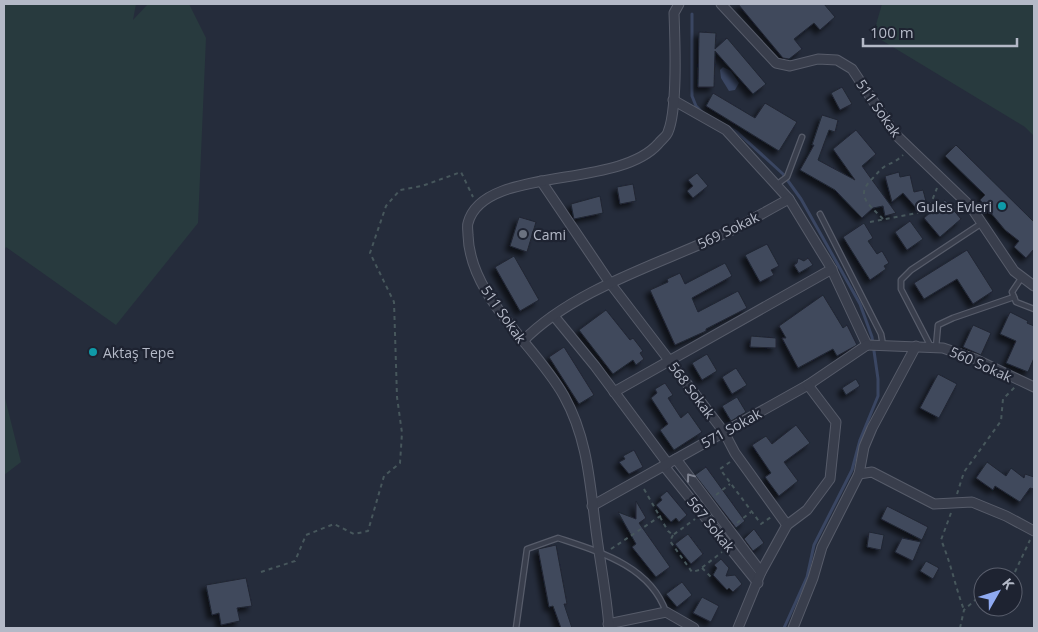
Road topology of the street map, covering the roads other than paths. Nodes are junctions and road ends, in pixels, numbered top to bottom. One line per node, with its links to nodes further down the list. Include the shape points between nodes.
1 (679, 4): 3 (street, 511 Sokak, via 674,13)
2 (720, 4): 9 (street, 511 Sokak, via 776,63 790,66 818,59 837,60 852,69 895,134 971,207)
3 (673, 100): 5 (street, via 726,130); 6 (street, 511 Sokak, via 668,132 652,151 625,164)
4 (802, 137): 5 (lane)
5 (782, 181): 7 (street)
6 (541, 182): 12 (street, 568 Sokak); 17 (street, 511 Sokak, via 514,186 483,199 468,223 468,250 484,287)
7 (789, 199): 10 (street); 12 (street, 569 Sokak, via 738,227)
8 (820, 214): 18 (lane, via 881,334)
9 (982, 223): 11 (street, 511 Sokak, via 1014,271); 20 (lane, via 901,280 901,289)
10 (832, 269): 18 (street); 21 (street)
11 (1022, 277): 13 (street, 511 Sokak); 14 (lane, via 1012,292)
12 (610, 283): 16 (street, 569 Sokak); 21 (street, 568 Sokak)
13 (1034, 286)
14 (1014, 297): 15 (lane, via 1016,302); 20 (lane, via 938,326)
15 (1034, 309)
16 (554, 316): 17 (street, 569 Sokak, via 539,325); 24 (street, 567 Sokak)
17 (523, 342): 29 (street, 511 Sokak, via 563,394 579,426 590,469)
18 (874, 345): 19 (street, 560 Sokak); 22 (street, 571 Sokak)
19 (916, 346): 20 (street, 560 Sokak); 28 (street, via 872,428 864,447)
20 (934, 347): 23 (street, 560 Sokak, via 975,359)
21 (669, 360): 24 (street); 25 (street, 568 Sokak)
22 (808, 384): 25 (street, 571 Sokak); 30 (street, via 836,422 830,479 807,510)
23 (1034, 386)
24 (614, 392): 27 (street, 567 Sokak)
25 (724, 432): 26 (street, 571 Sokak); 30 (street, 568 Sokak, via 737,456)
26 (676, 459): 27 (street, 571 Sokak); 33 (street, 567 Sokak, one-way to 26)
27 (666, 465): 29 (street, 571 Sokak); 34 (street, 567 Sokak)
28 (859, 474): 31 (street, via 872,472 934,504 972,502); 37 (street, via 822,547)
29 (592, 506): 32 (street, 511 Sokak)
30 (787, 525): 33 (street)
31 (1034, 531)
32 (598, 551): 35 (lane, via 621,561 641,576 660,596); 36 (street, 511 Sokak); 38 (lane, via 558,538 527,549)
33 (762, 572): 34 (street)
34 (758, 583): 40 (street)
35 (666, 612): 36 (street); 39 (street)
36 (608, 626)
37 (795, 627)
38 (516, 628)
39 (694, 628)
40 (738, 628)

